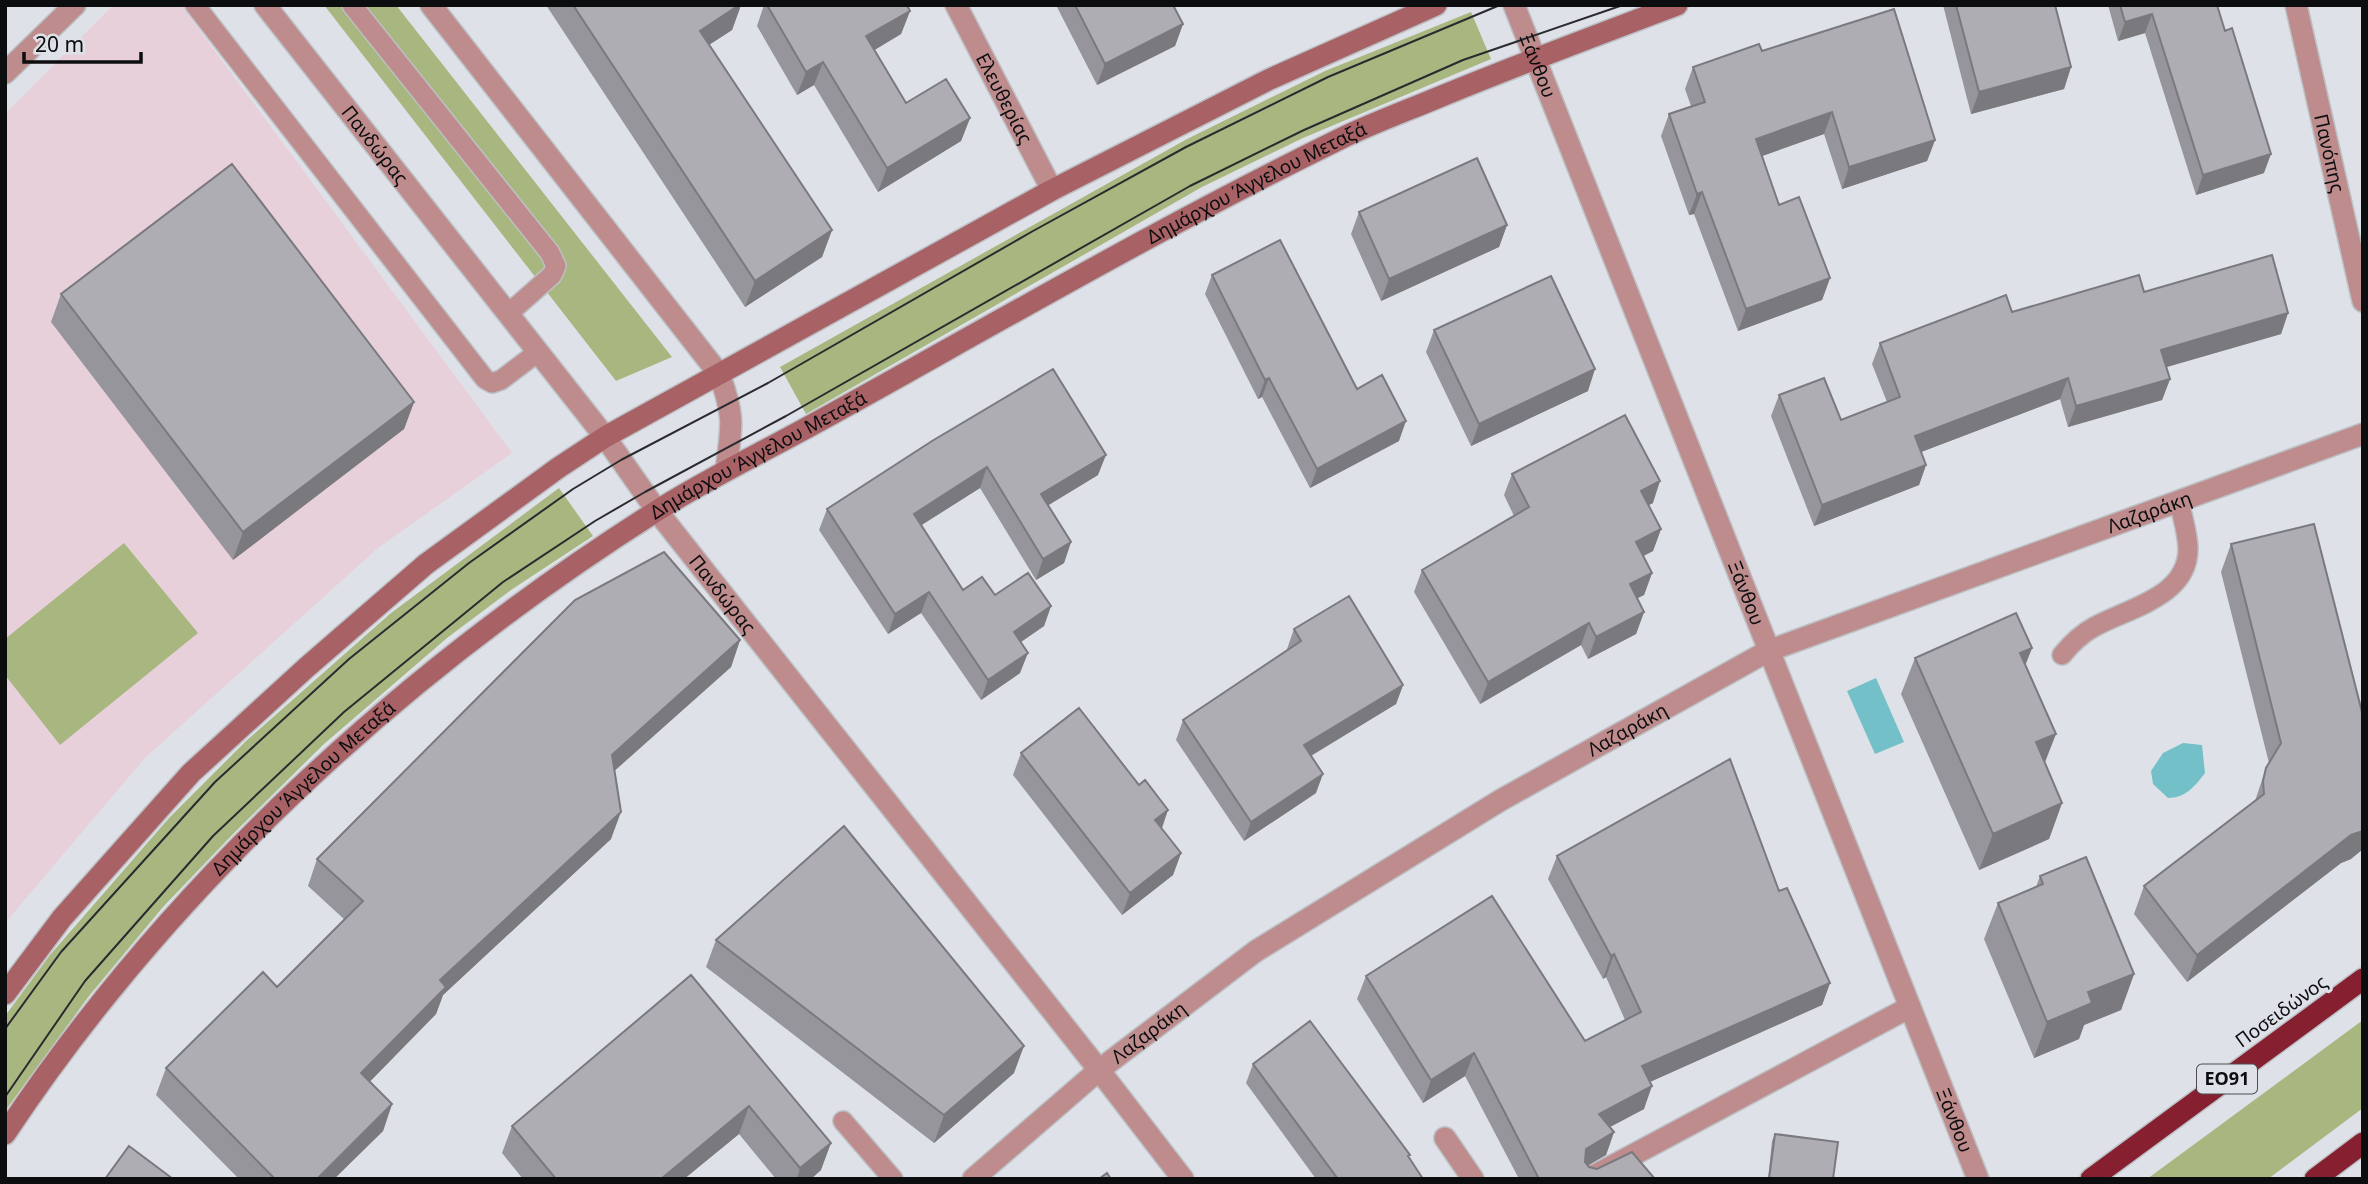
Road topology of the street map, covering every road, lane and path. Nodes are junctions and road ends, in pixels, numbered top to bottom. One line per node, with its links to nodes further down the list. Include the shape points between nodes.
1 (75, 5): 12 (street)
2 (195, 5): 16 (lane, via 485,379 492,383 501,380)
3 (265, 5): 15 (street, Πανδώρας)
4 (352, 5): 15 (lane, via 550,253 556,266 552,275)
5 (431, 5): 17 (street)
6 (956, 5): 13 (street, Ελευθερίας)
7 (1436, 5): 13 (street, via 1268,80)
8 (1514, 5): 11 (street, Ξάνθου)
9 (1677, 5): 11 (street, Δημάρχου Άγγελου Μεταξά)
10 (2295, 5): 14 (street, Πανόπης)
11 (1536, 57): 20 (street, Δημάρχου Άγγελου Μεταξά, via 1346,136 1108,260); 23 (street, Ξάνθου)
12 (5, 74)
13 (1052, 190): 17 (street)
14 (2363, 301)
15 (508, 314): 16 (street, Πανδώρας)
16 (538, 352): 19 (street, Πανδώρας)
17 (719, 374): 19 (street); 20 (street, via 730,402 732,425)
18 (2363, 434): 21 (street, Λαζαράκη)
19 (605, 438): 22 (street, Πανδώρας); 26 (street, via 426,564 191,773 62,918)
20 (726, 470): 22 (street, Δημάρχου Άγγελου Μεταξά)
21 (2179, 501): 23 (street, Λαζαράκη); 24 (lane, via 2188,550 2181,577 2166,593 2092,628)
22 (657, 511): 28 (street, Πανδώρας); 30 (street, Δημάρχου Άγγελου Μεταξά, via 528,598 393,702 244,842 109,991)
23 (1768, 651): 27 (street, Ξάνθου); 28 (street, Λαζαράκη, via 1501,800 1256,951)
24 (2062, 655)
25 (2363, 979): 39 (highway, Ποσειδώνος / ΕΟ91)
26 (5, 994)
27 (1910, 1007): 37 (street); 38 (street, Ξάνθου)
28 (1100, 1070): 34 (street, Λαζαράκη); 35 (street, Πανδώρας)
29 (843, 1121): 33 (lane)
30 (5, 1134)
31 (1445, 1138): 36 (street)
32 (2363, 1143): 40 (highway)
33 (892, 1179)
34 (974, 1179)
35 (1183, 1179)
36 (1474, 1179)
37 (1588, 1179)
38 (1978, 1179)
39 (2091, 1179)
40 (2315, 1179)

